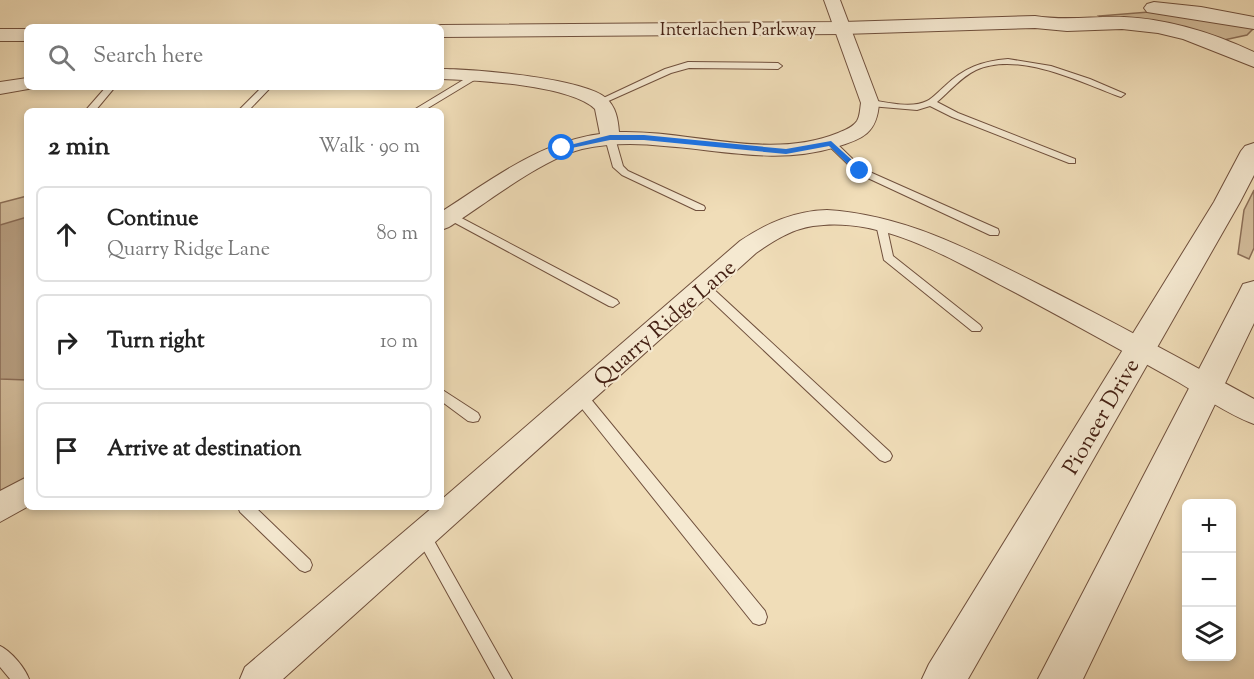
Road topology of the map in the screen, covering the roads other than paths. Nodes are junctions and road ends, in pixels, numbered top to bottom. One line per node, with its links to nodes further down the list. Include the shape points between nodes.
1 (832, 0): 4 (street)
2 (1035, 22): 3 (street, Interlachen Parkway, via 1047,16 1147,8); 4 (street, Interlachen Parkway); 8 (street, Interlachen Parkway, via 1057,27 1111,23 1155,26 1208,39)
3 (1254, 23)
4 (843, 28): 5 (street, Interlachen Parkway); 18 (street)
5 (444, 32)
6 (0, 35): 7 (street)
7 (24, 35)
8 (1254, 60)
9 (778, 66): 17 (lane, via 688,65)
10 (444, 74): 11 (street)
11 (478, 74): 17 (street, via 569,90); 22 (lane)
12 (24, 84): 13 (street)
13 (0, 88)
14 (108, 90): 20 (lane)
15 (264, 90): 21 (lane)
16 (1121, 94): 19 (lane, via 1042,66 988,63 973,68)
17 (601, 101): 23 (street, via 606,108)
18 (870, 103): 19 (lane, via 917,107); 24 (street, via 867,121 856,133)
19 (931, 103): 26 (lane)
20 (93, 108)
21 (246, 108)
22 (422, 108)
23 (610, 138): 24 (street, via 786,152); 27 (lane, via 618,167); 28 (street, via 544,156)
24 (831, 143): 30 (lane, via 860,171)
25 (1254, 152): 35 (street, Pioneer Drive)
26 (1072, 161)
27 (700, 208)
28 (446, 219): 33 (lane)
29 (881, 224): 31 (street, Quarry Ridge Lane, via 825,217 780,226); 34 (lane, via 888,257); 35 (street, Quarry Ridge Lane, via 932,240)
30 (994, 232)
31 (704, 287): 38 (street, Quarry Ridge Lane); 41 (lane)
32 (1254, 292): 36 (street)
33 (613, 303)
34 (976, 328)
35 (1140, 348): 36 (street, Quarry Ridge Lane); 52 (street, Pioneer Drive)
36 (1207, 386): 39 (street, Quarry Ridge Lane); 53 (street)
37 (444, 395): 40 (lane)
38 (580, 396): 45 (street, Quarry Ridge Lane); 47 (lane)
39 (1254, 412)
40 (473, 417)
41 (885, 456)
42 (24, 492): 43 (street)
43 (0, 508)
44 (248, 510): 46 (lane)
45 (423, 536): 50 (street, Quarry Ridge Lane); 51 (lane)
46 (305, 565)
47 (759, 617)
48 (0, 654): 49 (lane)
49 (21, 679)
50 (257, 679)
51 (504, 679)
52 (944, 679)
53 (1060, 679)

